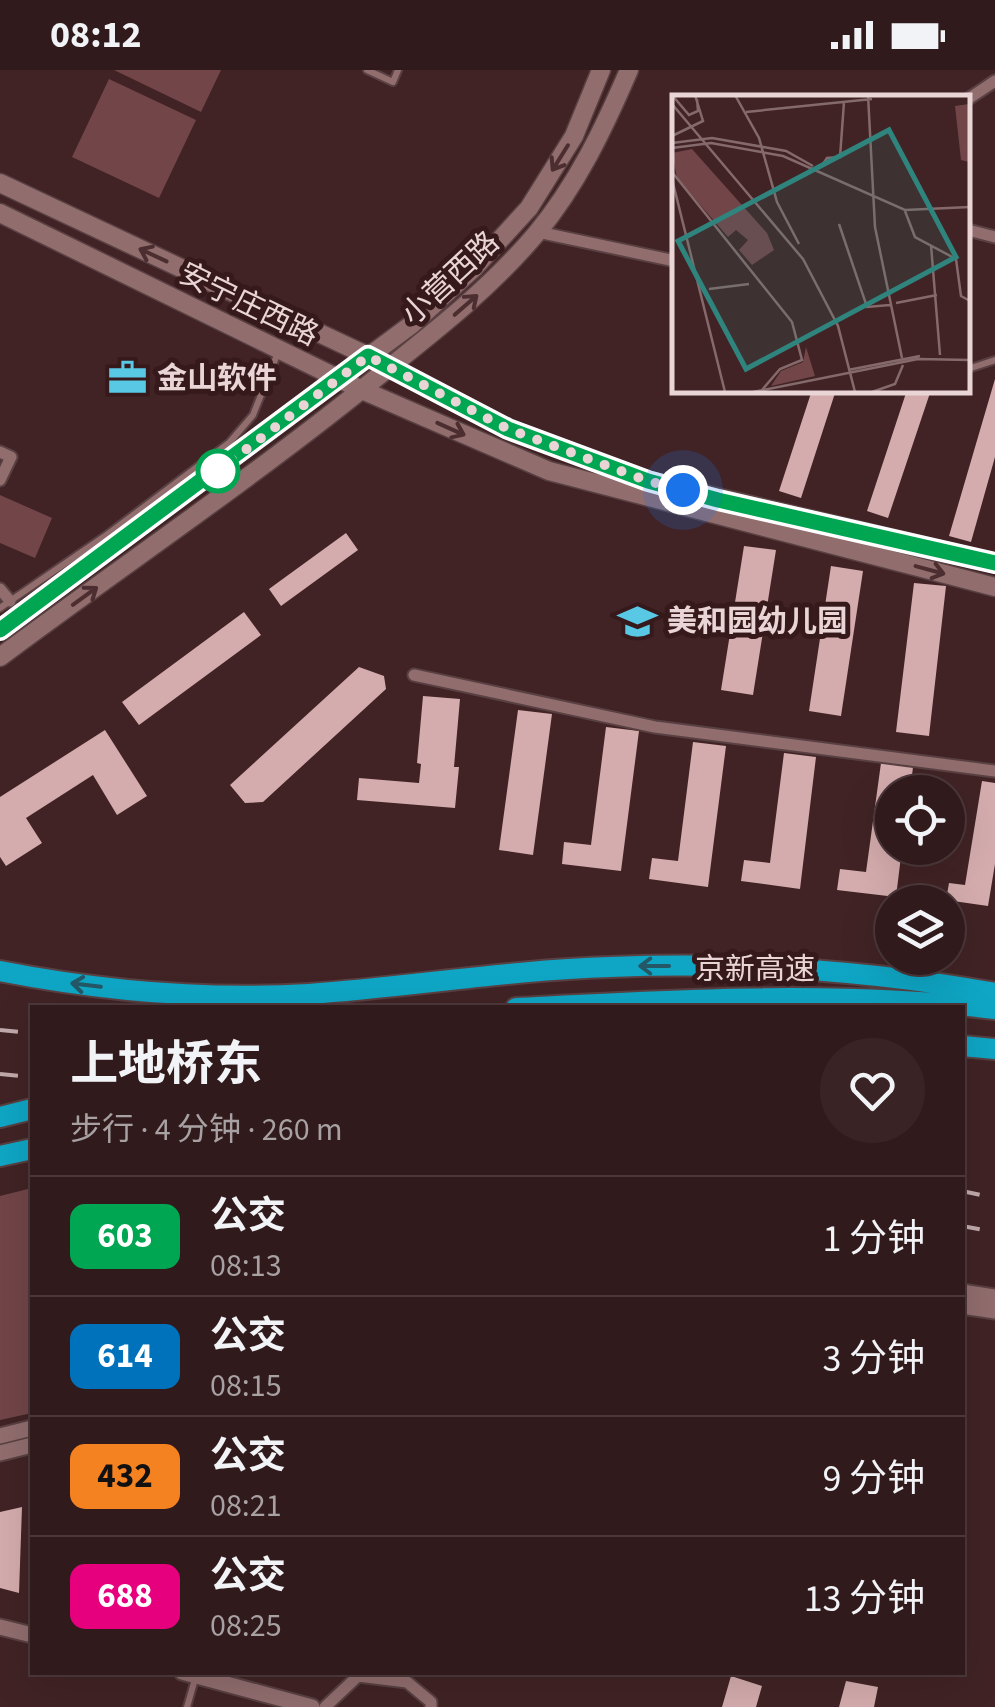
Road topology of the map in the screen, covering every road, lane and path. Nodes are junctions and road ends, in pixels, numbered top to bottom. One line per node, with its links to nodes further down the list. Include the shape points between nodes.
1 (367, 70): 2 (lane, via 393,82)
2 (398, 70)
3 (602, 70): 14 (main road, 小营西路, one-way to 14, via 574,136 529,208 475,267)
4 (630, 70): 10 (main road, 小营西路, via 595,148)
5 (995, 81): 6 (street)
6 (970, 99)
7 (0, 183): 14 (main road, 安宁庄西路, one-way to 7)
8 (0, 213): 13 (main road, 安宁庄西路)
9 (970, 231): 11 (street)
10 (538, 232): 12 (street); 16 (main road, 小营西路, one-way to 10, via 493,281)
11 (995, 237)
12 (672, 260)
13 (279, 348): 18 (main road, 安宁庄西路); 22 (lane, via 253,414 229,443)
14 (368, 356): 16 (street); 18 (main road, 小营西路)
15 (995, 360): 17 (lane)
16 (390, 366): 19 (main road, 小营西路); 23 (main road, via 508,429 648,481)
17 (970, 369)
18 (339, 378): 19 (main road, 安宁庄西路); 22 (main road, 小营西路)
19 (362, 390): 24 (main road, 安宁庄西路, one-way to 24, via 548,471); 28 (main road, 小营西路, one-way to 19)
20 (0, 452): 21 (street, via 11,457)
21 (0, 480)
22 (112, 540): 26 (lane); 27 (main road, 小营西路)
23 (995, 564)
24 (995, 587)
25 (0, 589): 26 (street)
26 (5, 605)
27 (0, 630)
28 (2, 656)
29 (414, 675): 30 (street, via 655,727)
30 (995, 771)
31 (0, 971): 32 (highway, one-way to 31, via 888,976 736,966 608,966 257,996 157,993)
32 (995, 992)
33 (572, 1005): 34 (highway, 京新高速, via 856,998)
34 (944, 1005)
35 (965, 1007): 36 (highway, 京新高速)
36 (995, 1009)
37 (965, 1046): 38 (highway)
38 (995, 1050)
39 (30, 1110): 40 (highway)
40 (0, 1117)
41 (30, 1148): 42 (highway)
42 (0, 1156)
43 (965, 1292): 44 (street)
44 (995, 1296)
45 (965, 1306): 46 (street)
46 (995, 1311)
47 (30, 1428): 48 (street)
48 (0, 1436)
49 (30, 1446): 50 (street)
50 (0, 1453)
51 (0, 1627): 52 (street)
52 (30, 1634)
53 (189, 1675): 56 (lane)
54 (193, 1675): 57 (street)
55 (388, 1675): 58 (street, via 358,1676); 59 (street)
56 (187, 1707)
57 (312, 1707)
58 (325, 1707)
59 (432, 1707)

